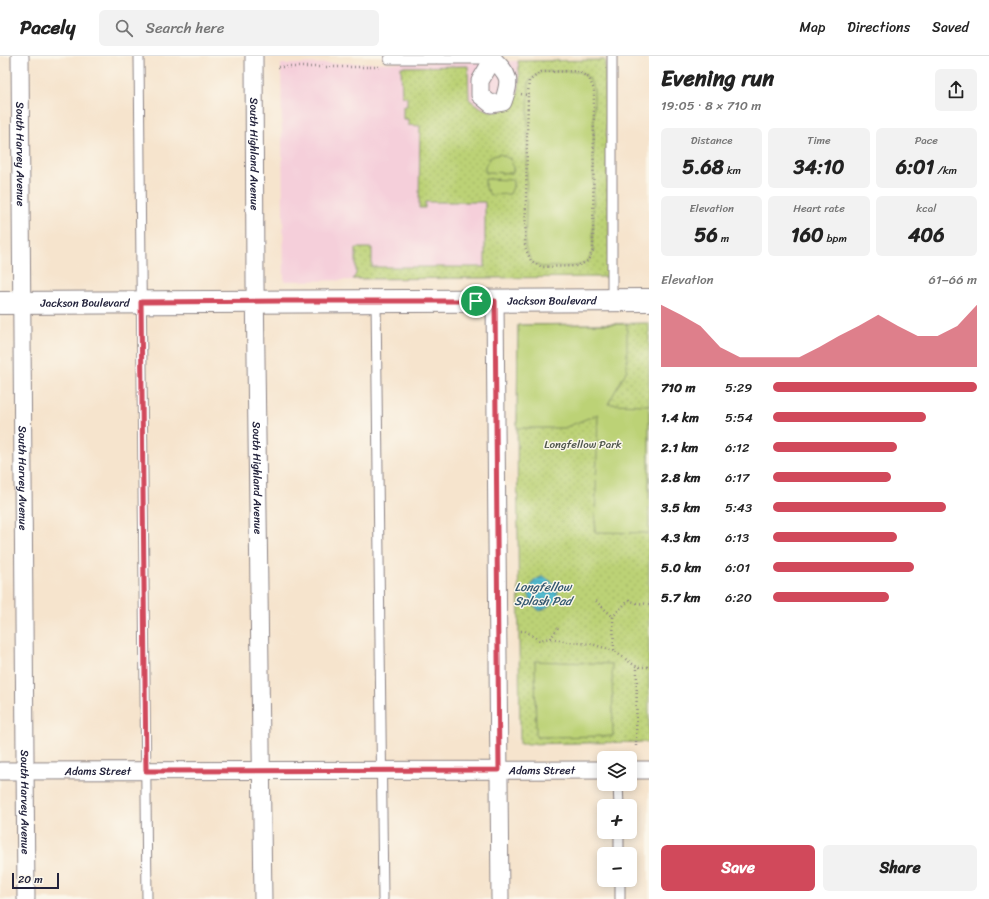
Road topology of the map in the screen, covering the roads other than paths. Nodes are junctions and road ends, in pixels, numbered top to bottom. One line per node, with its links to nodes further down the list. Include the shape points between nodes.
1 (20, 56): 14 (street, South Harvey Avenue)
2 (139, 56): 12 (lane)
3 (254, 56): 9 (street, South Highland Avenue)
4 (612, 56): 7 (lane)
5 (493, 58): 6 (lane)
6 (387, 63)
7 (612, 300): 8 (street, Jackson Boulevard); 11 (street, Jackson Boulevard)
8 (649, 300)
9 (256, 301): 10 (street, Jackson Boulevard); 12 (street, Jackson Boulevard); 23 (street, South Highland Avenue)
10 (376, 301): 11 (street, Jackson Boulevard); 15 (lane)
11 (495, 301): 16 (street)
12 (141, 302): 14 (street, Jackson Boulevard); 22 (lane)
13 (0, 303): 14 (street, Jackson Boulevard)
14 (22, 303): 21 (street, South Harvey Avenue)
15 (381, 770): 16 (street, Adams Street); 23 (street, Adams Street); 28 (lane)
16 (499, 770): 17 (street, Adams Street); 29 (street)
17 (597, 770)
18 (637, 770): 19 (street)
19 (649, 770)
20 (0, 771): 21 (street, Adams Street)
21 (26, 771): 22 (street, Adams Street); 25 (street, South Harvey Avenue)
22 (146, 771): 23 (street, Adams Street); 26 (lane)
23 (262, 771): 27 (street, South Highland Avenue)
24 (620, 887): 30 (lane)
25 (26, 899)
26 (147, 899)
27 (263, 899)
28 (383, 899)
29 (500, 899)
30 (620, 899)

